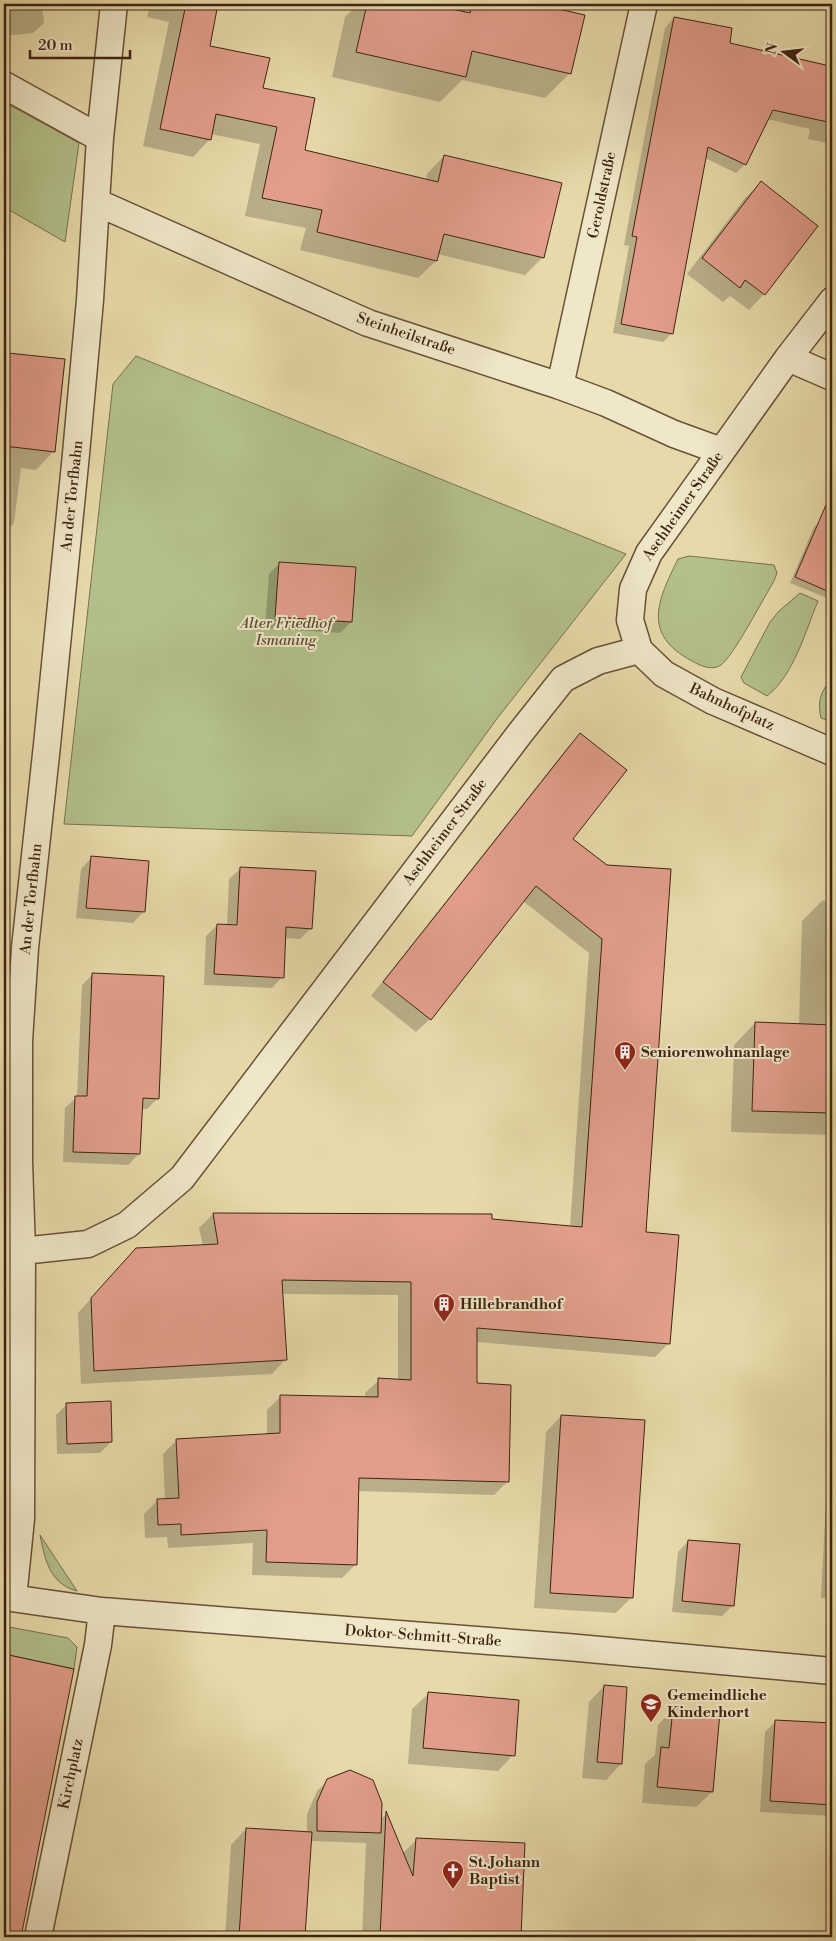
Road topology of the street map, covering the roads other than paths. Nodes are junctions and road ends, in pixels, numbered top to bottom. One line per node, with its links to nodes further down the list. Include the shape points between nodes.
1 (114, 4): 4 (street, An der Torfbahn)
2 (644, 4): 9 (street, Geroldstraße)
3 (4, 85): 4 (street)
4 (100, 138): 5 (street, An der Torfbahn)
5 (96, 202): 9 (street, Steinheilstraße, via 368,322); 13 (street, An der Torfbahn, via 76,454 25,948 19,1041)
6 (832, 301): 7 (street, Aschheimer Straße)
7 (788, 358): 8 (street); 10 (street, Aschheimer Straße)
8 (832, 378)
9 (560, 386): 10 (street, Steinheilstraße)
10 (721, 452): 11 (street, Aschheimer Straße, via 640,570 633,589 630,620)
11 (639, 650): 12 (street, Bahnhofplatz, via 664,674 713,701); 13 (street, Aschheimer Straße, via 598,661 564,679 182,1178 127,1225 88,1244)
12 (832, 752)
13 (22, 1251): 14 (street, An der Torfbahn, via 21,1519)
14 (9, 1598): 15 (street, Doktor-Schmitt-Straße)
15 (102, 1611): 16 (street, Doktor-Schmitt-Straße); 17 (street, Kirchplatz, via 98,1645)
16 (832, 1671)
17 (38, 1937)

